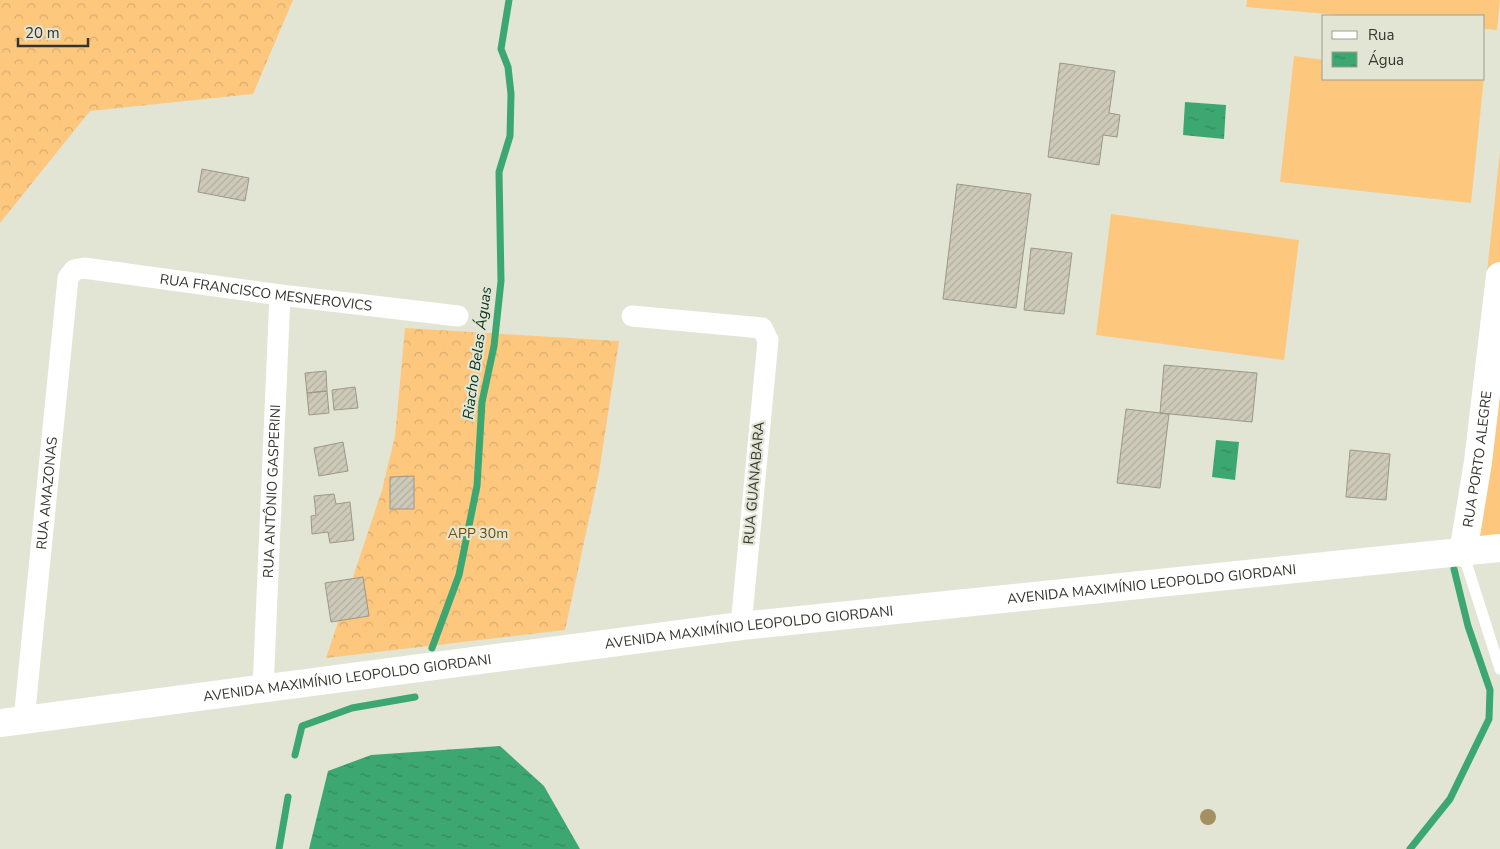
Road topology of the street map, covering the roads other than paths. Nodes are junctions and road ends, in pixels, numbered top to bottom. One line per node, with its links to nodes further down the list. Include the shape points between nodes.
1 (74, 270): 3 (street, RUA FRANCISCO MESNEROVICS, via 84,268); 11 (street, RUA AMAZONAS, via 68,278)
2 (1500, 276): 7 (street, RUA PORTO ALEGRE, via 1478,462)
3 (280, 295): 4 (street, RUA FRANCISCO MESNEROVICS); 10 (street, RUA ANTÔNIO GASPERINI)
4 (458, 316)
5 (632, 316): 8 (street, RUA GUANABARA, via 762,328 768,340)
6 (1500, 548): 7 (street, AVENIDA MAXIMÍNIO LEOPOLDO GIORDANI)
7 (1463, 553): 8 (street, AVENIDA MAXIMÍNIO LEOPOLDO GIORDANI); 9 (lane)
8 (741, 626): 10 (street, AVENIDA MAXIMÍNIO LEOPOLDO GIORDANI)
9 (1500, 669)
10 (263, 689): 11 (street, AVENIDA MAXIMÍNIO LEOPOLDO GIORDANI)
11 (12, 722)

